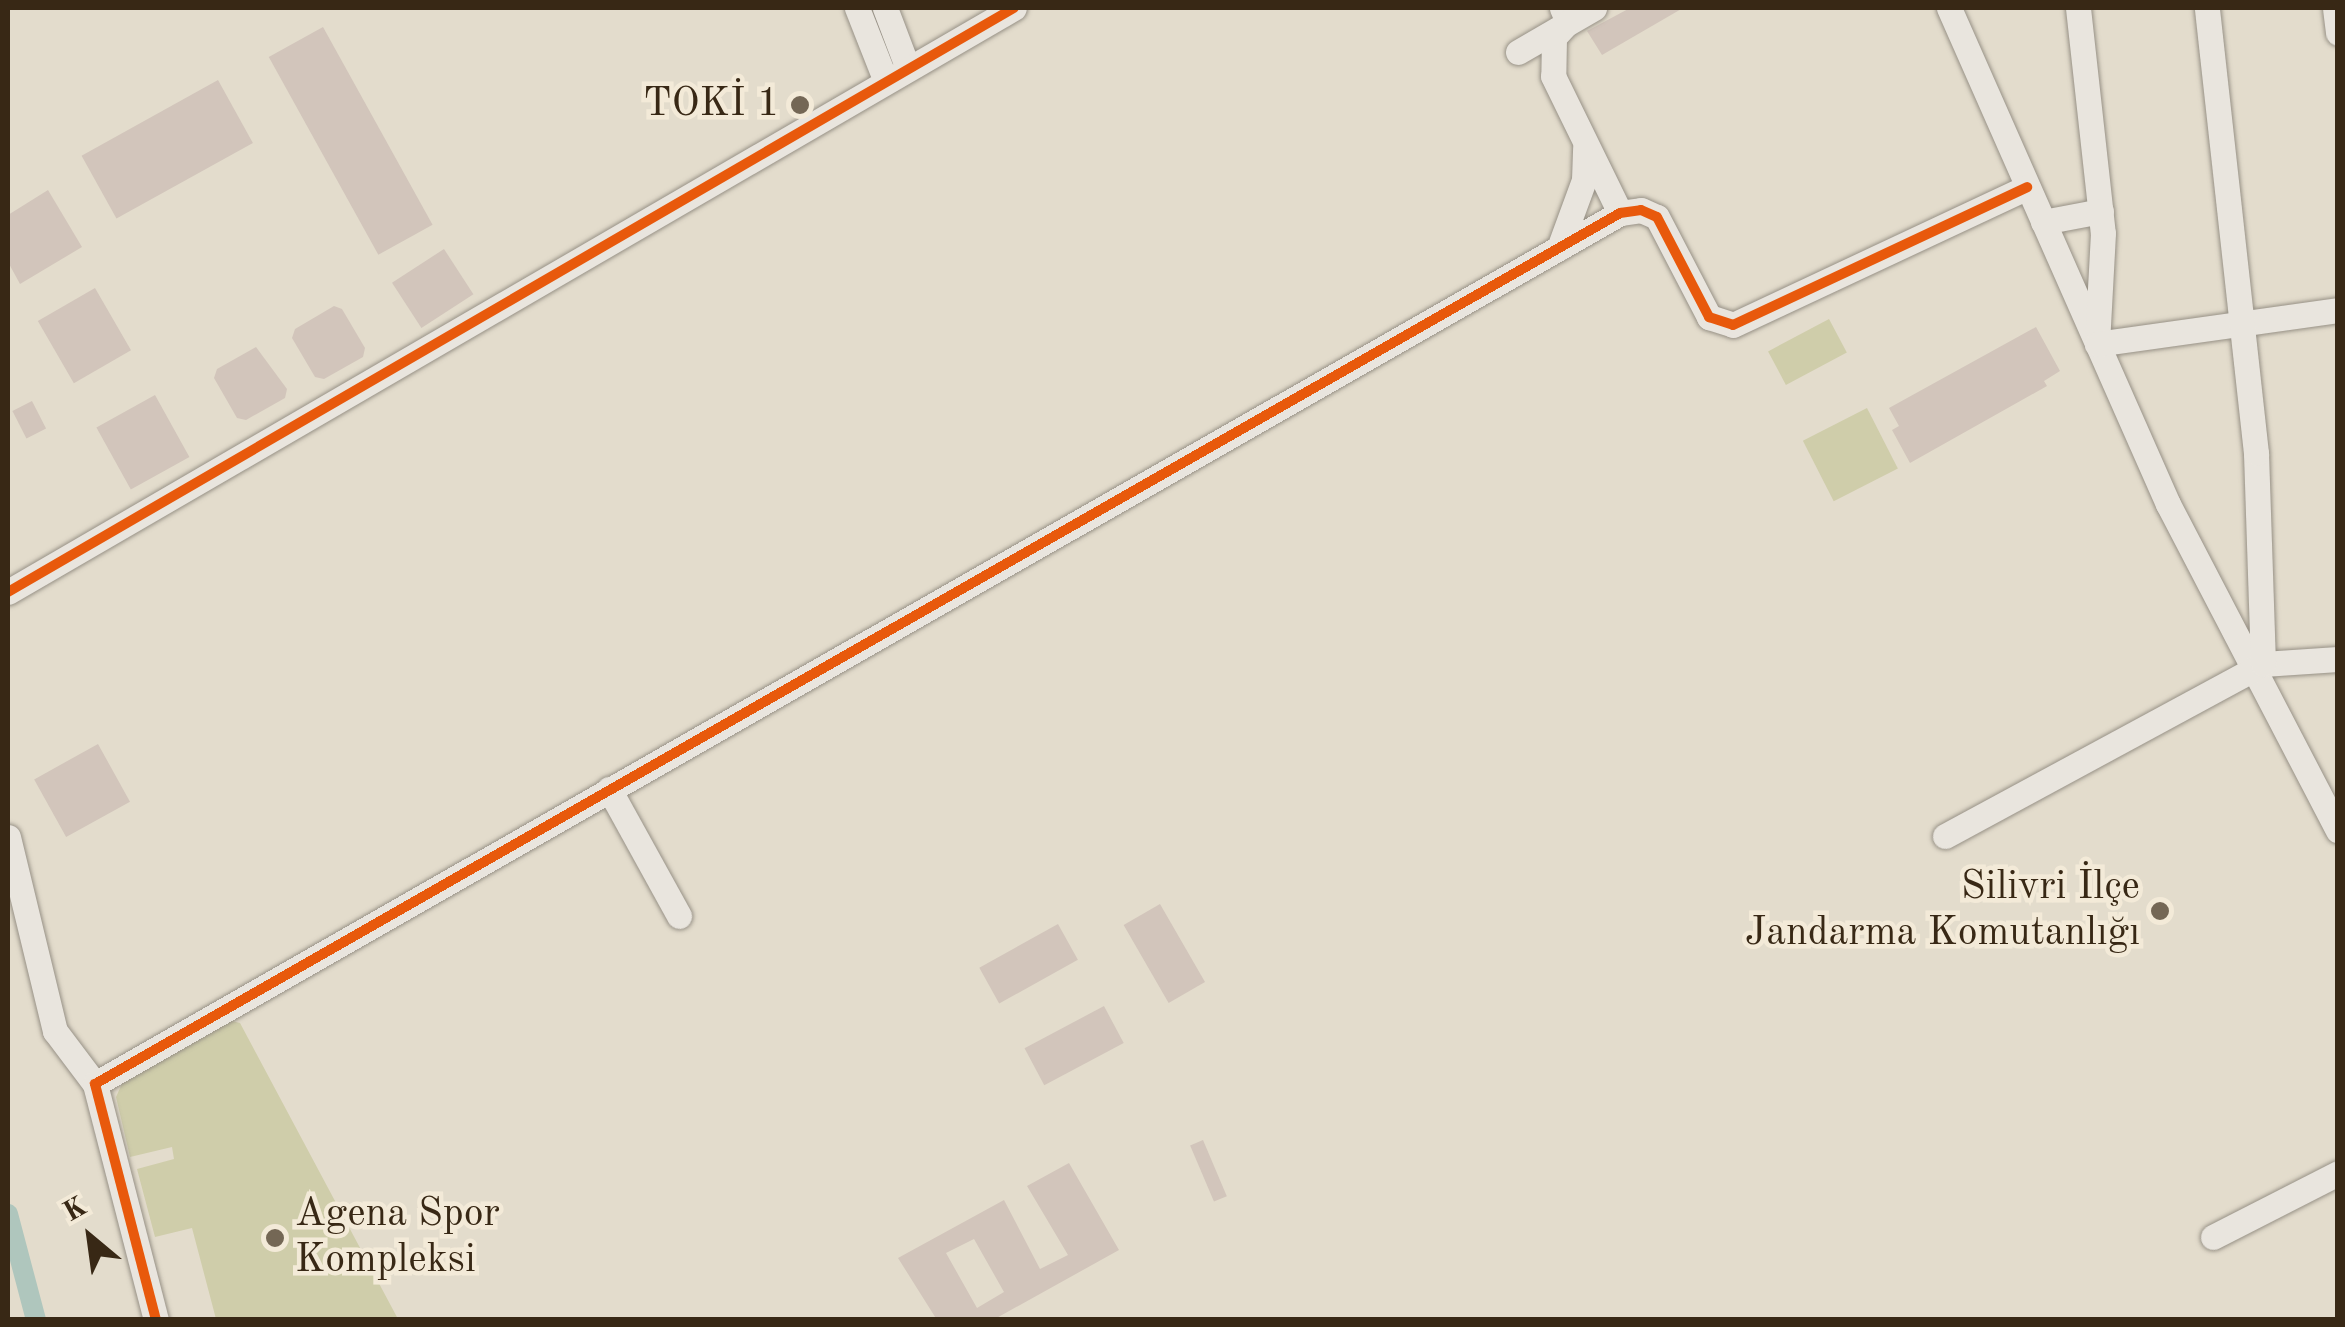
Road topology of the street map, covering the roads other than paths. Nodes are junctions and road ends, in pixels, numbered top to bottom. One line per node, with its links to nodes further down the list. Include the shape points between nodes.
1 (857, 8): 12 (street)
2 (885, 8): 12 (street)
3 (1014, 8): 12 (street)
4 (1594, 8): 9 (street)
5 (1950, 8): 14 (street)
6 (2078, 8): 15 (street)
7 (2207, 8): 20 (street)
8 (2335, 8): 10 (street)
9 (1565, 14): 11 (street); 13 (street, via 1554,37 1553,76)
10 (2338, 33)
11 (1518, 52)
12 (896, 73): 22 (street)
13 (1585, 148): 16 (street); 18 (street, via 1584,180)
14 (2027, 187): 16 (street, via 1733,325 1709,317 1657,218 1641,210); 17 (street)
15 (2100, 212): 17 (street); 21 (street)
16 (1620, 213): 18 (street)
17 (2042, 222): 21 (street)
18 (1559, 248): 25 (street)
19 (2338, 310): 20 (street)
20 (2242, 324): 21 (street); 24 (street, via 2256,453)
21 (2097, 344): 24 (street)
22 (8, 592)
23 (2338, 659): 24 (street)
24 (2256, 666): 26 (street); 28 (street)
25 (609, 789): 29 (street); 30 (street)
26 (2338, 830)
27 (8, 836): 30 (street, via 55,1031)
28 (1945, 836)
29 (679, 916)
30 (95, 1084): 33 (street)
31 (2338, 1173): 32 (street)
32 (2213, 1237)
33 (156, 1320)

